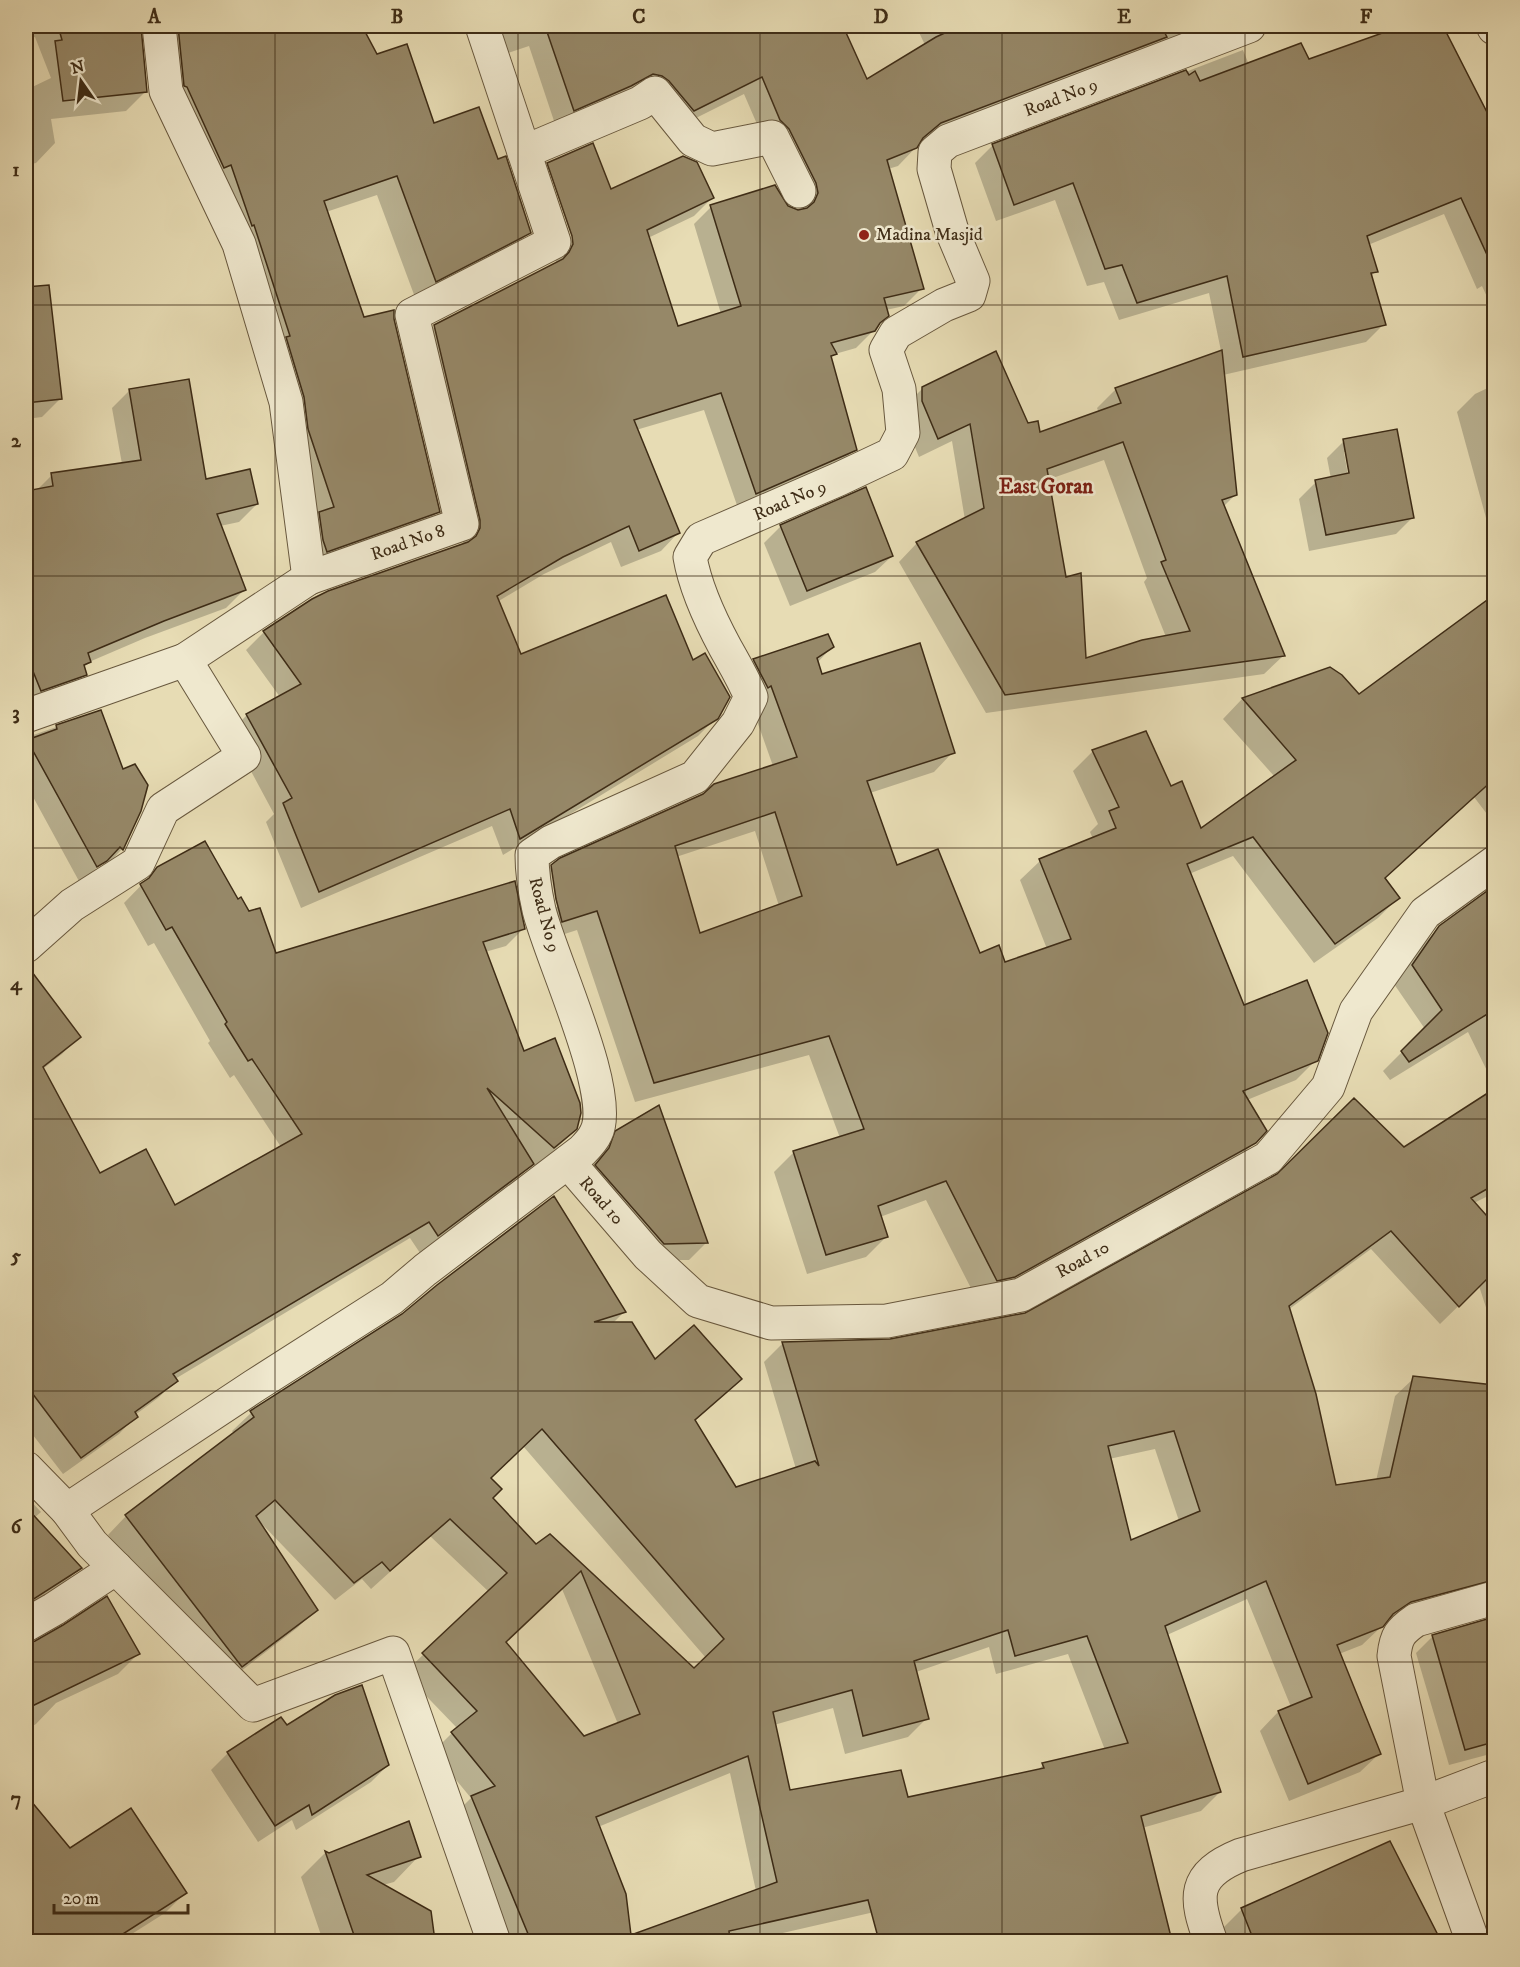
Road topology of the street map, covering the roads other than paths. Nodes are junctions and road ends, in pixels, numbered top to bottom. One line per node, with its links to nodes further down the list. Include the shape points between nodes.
1 (159, 26): 6 (street, via 166,91 239,244 286,402)
2 (482, 26): 4 (street, Road No 8)
3 (1249, 26): 11 (street, Road No 9, via 948,141 935,152 934,169 949,220 973,281 969,295 896,333 886,350 899,390 903,433 892,454 701,539 690,557 693,576 751,697 738,723 695,777 551,842 532,855 540,911 595,1075 600,1108 597,1132)
4 (524, 152): 5 (street, via 655,93 693,140 712,149 772,137); 6 (street, Road No 8, via 554,242 412,315 462,524)
5 (799, 191)
6 (309, 578): 7 (street, Road No 8)
7 (185, 660): 8 (street, Road No 8); 10 (street, via 244,756 163,809 138,863 72,906)
8 (26, 716)
9 (1494, 863): 11 (street, Road 10, via 1425,913 1356,1011 1328,1087 1268,1158 1021,1295 887,1321 771,1323 698,1301 648,1255)
10 (26, 946)
11 (568, 1162): 13 (street, via 392,1298)
12 (26, 1468): 13 (street)
13 (67, 1510): 14 (street)
14 (116, 1568): 16 (street); 19 (street, via 253,1705 393,1653)
15 (1494, 1598): 18 (street, via 1416,1620 1396,1639 1394,1656)
16 (26, 1625)
17 (1494, 1776): 18 (street)
18 (1423, 1803): 20 (street, via 1222,1863 1207,1876 1199,1894 1201,1915); 21 (street)
19 (494, 1941)
20 (1211, 1941)
21 (1473, 1941)

